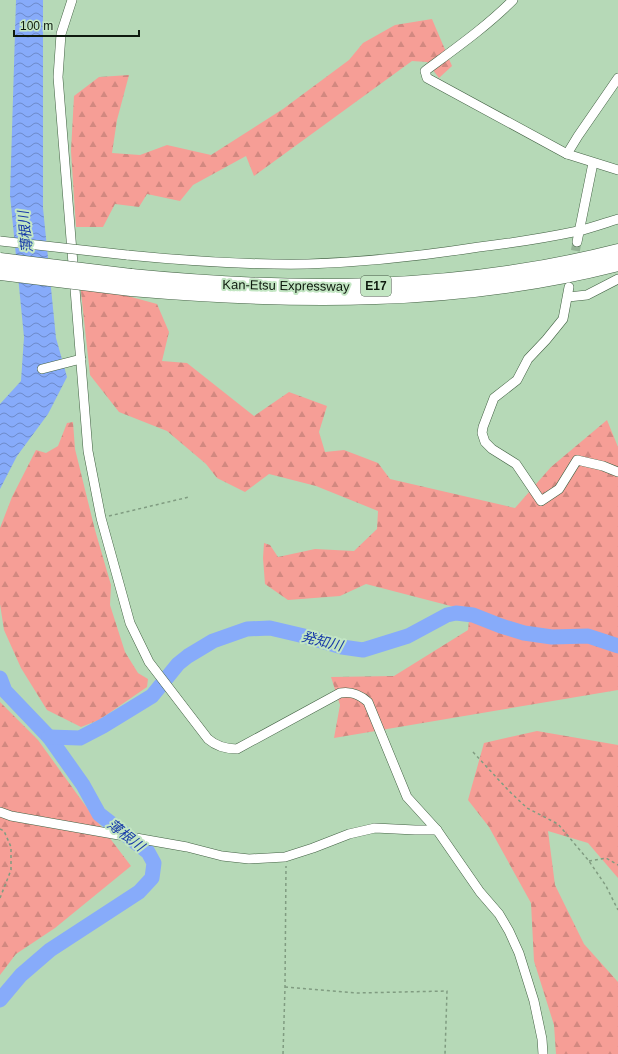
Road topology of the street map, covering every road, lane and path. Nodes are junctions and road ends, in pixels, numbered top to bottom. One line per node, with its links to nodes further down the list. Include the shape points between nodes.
1 (72, 0): 19 (street, via 61,34 58,78)
2 (514, 0): 4 (street, via 466,41 425,71 427,78)
3 (618, 78): 4 (street)
4 (567, 154): 5 (street)
5 (593, 163): 6 (street); 8 (street)
6 (618, 170)
7 (618, 219): 8 (street)
8 (578, 231): 9 (street, bridge, via 414,257 308,264 190,261); 10 (street)
9 (0, 241)
10 (577, 242)
11 (618, 251): 16 (highway, Kan-Etsu Expressway / E17, via 539,268 389,285 336,287 190,282)
12 (0, 260): 16 (highway, Kan-Etsu Expressway / E17, bridge)
13 (618, 264): 16 (highway, Kan-Etsu Expressway / E17, via 544,281 492,289 386,298 239,297)
14 (0, 273): 16 (highway, Kan-Etsu Expressway / E17, bridge)
15 (618, 279): 18 (street, via 587,294)
16 (131, 283)
17 (569, 287): 18 (street)
18 (568, 297): 21 (street, via 563,319 556,329 528,359 517,380 494,398 482,433 485,442 492,449 516,464 541,501 559,489 577,460)
19 (81, 359): 20 (street); 23 (street, via 88,451)
20 (42, 369)
21 (618, 472)
22 (190, 497): 23 (path)
23 (101, 518): 27 (street, via 130,623 149,662 208,739 231,749 237,748 347,691 368,702 407,797)
24 (473, 752): 29 (path, via 509,792 528,808 558,824)
25 (0, 812): 28 (street, via 232,857 261,859)
26 (0, 829): 31 (path, via 4,831 11,847 11,870)
27 (437, 830): 28 (street, via 375,828); 36 (street, via 510,931 534,1001)
28 (284, 856): 33 (path)
29 (590, 860): 30 (path, via 606,858); 32 (path)
30 (618, 865)
31 (0, 898)
32 (618, 910)
33 (285, 987): 34 (path); 35 (path, via 357,993 447,991)
34 (282, 1054)
35 (445, 1054)
36 (543, 1054)

